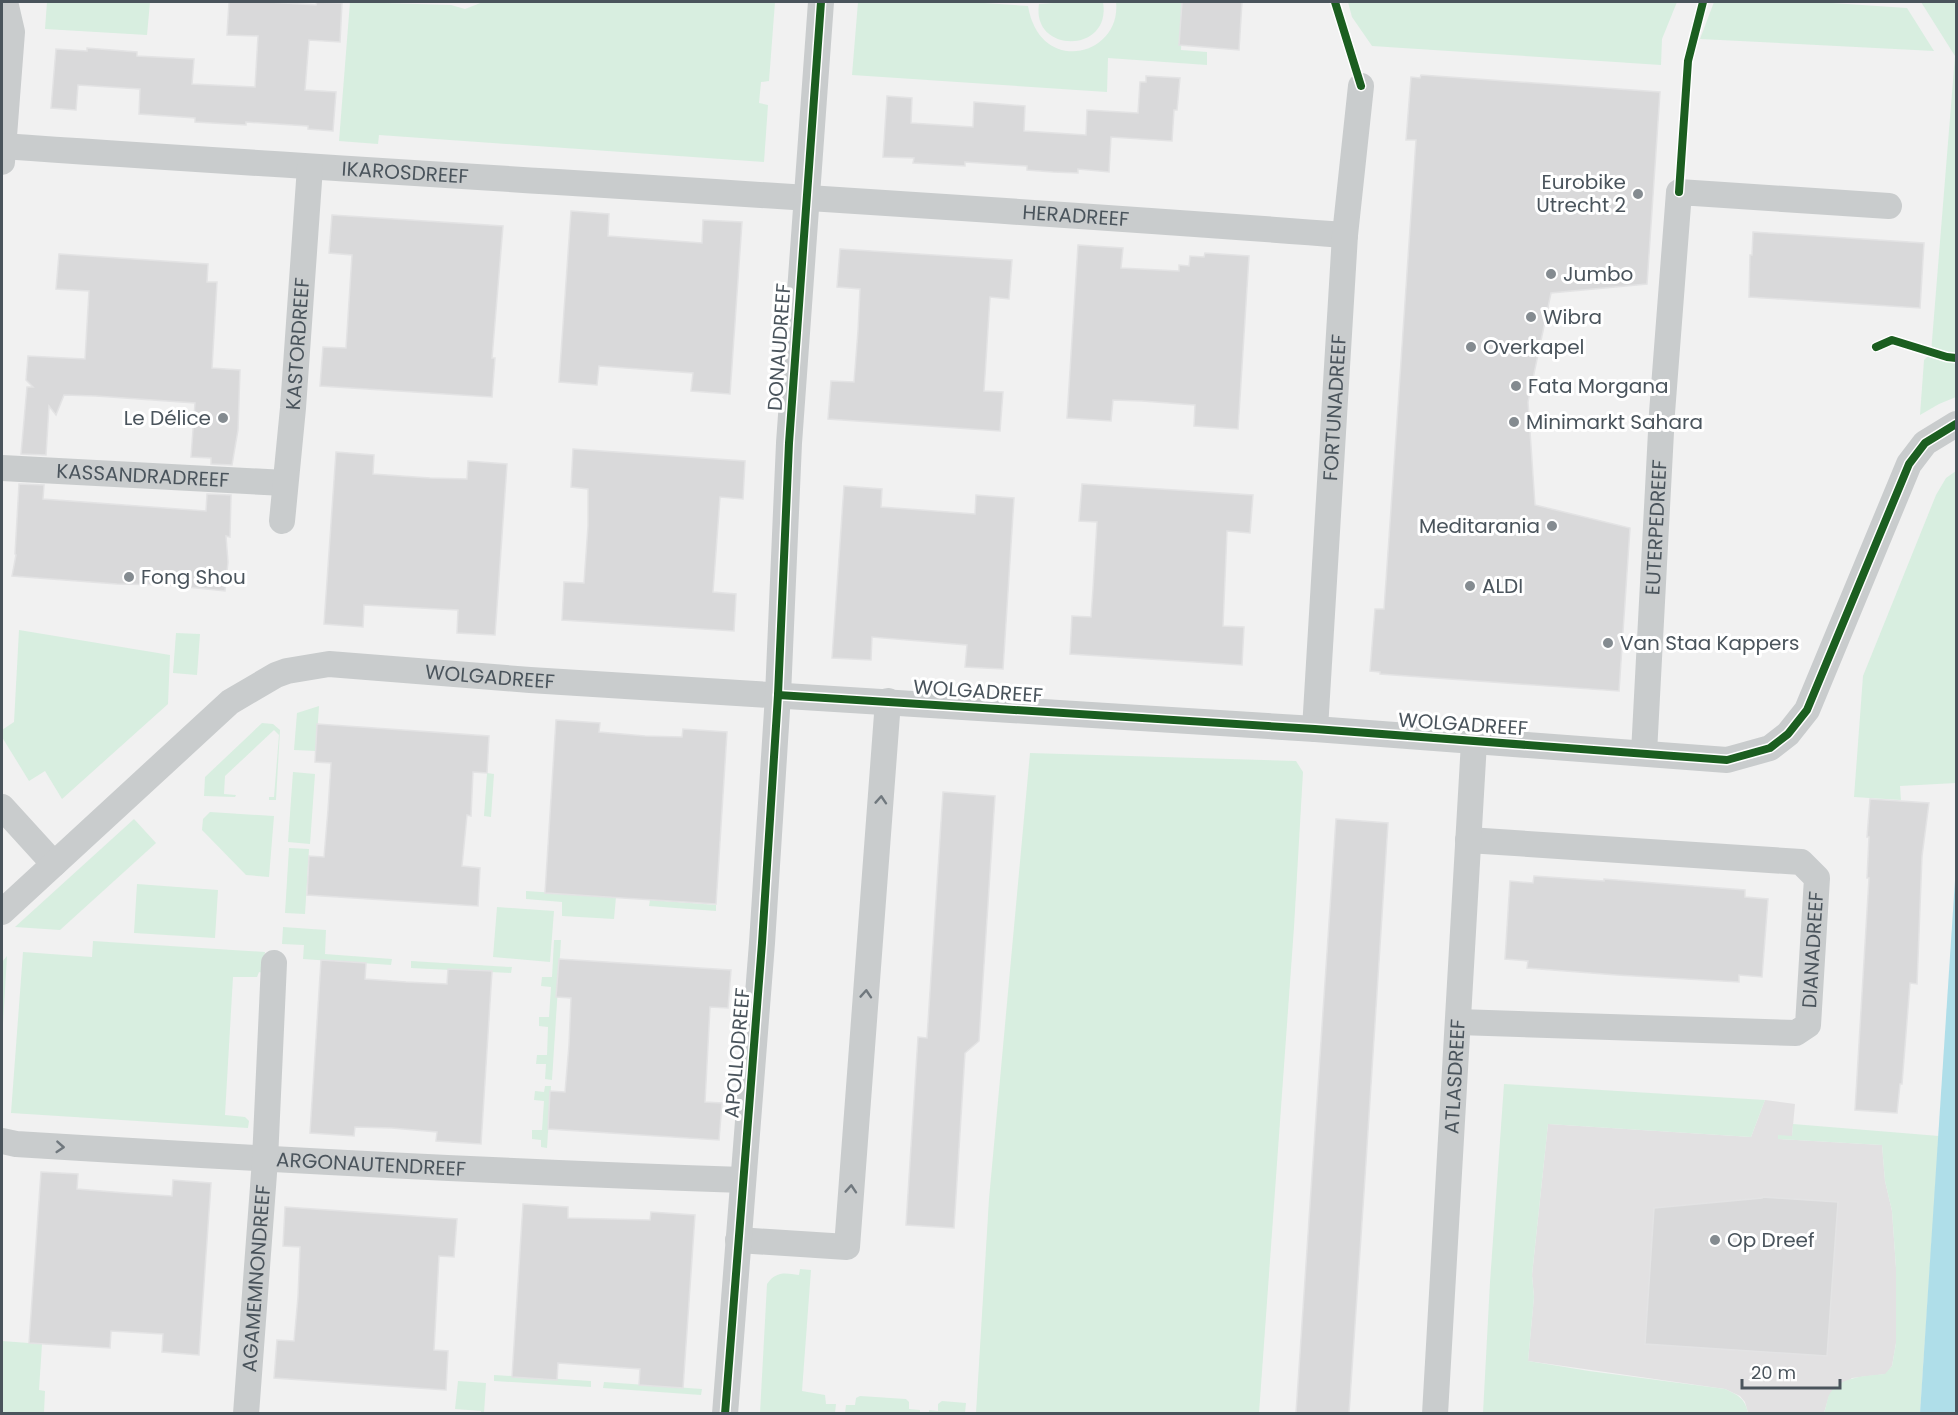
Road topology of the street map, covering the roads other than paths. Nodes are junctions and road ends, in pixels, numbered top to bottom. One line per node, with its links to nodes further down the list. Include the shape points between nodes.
1 (821, 2): 7 (street, DONAUDREEF)
2 (4, 5): 4 (street, via 12,32)
3 (1361, 86): 9 (street, FORTUNADREEF)
4 (2, 146): 5 (street); 6 (street, IKAROSDREEF)
5 (2, 163)
6 (310, 167): 7 (street, IKAROSDREEF); 12 (street, KASTORDREEF)
7 (806, 199): 9 (street, HERADREEF, via 1046,212); 14 (street, DONAUDREEF, via 789,444)
8 (1889, 207): 18 (street, EUTERPEDREEF, via 1679,192 1662,413)
9 (1345, 235): 16 (street, FORTUNADREEF)
10 (1954, 428): 18 (street, WOLGADREEF, via 1925,443 1909,464 1807,710 1788,734 1770,748 1727,760)
11 (2, 468): 12 (street, KASSANDRADREEF)
12 (285, 483): 13 (street, KASTORDREEF)
13 (282, 520)
14 (778, 695): 15 (street, WOLGADREEF); 21 (street, WOLGADREEF, via 329,664 287,670 230,702); 27 (street, APOLLODREEF)
15 (888, 701): 16 (street, WOLGADREEF); 28 (street, one-way to 15, via 847,1247)
16 (1315, 729): 17 (street, WOLGADREEF)
17 (1474, 742): 18 (street, WOLGADREEF); 20 (street, ATLASDREEF)
18 (1644, 753)
19 (2, 807): 21 (street)
20 (1468, 840): 24 (street, ATLASDREEF); 24 (street, DIANADREEF, via 1801,862 1817,878 1808,1024 1796,1033)
21 (54, 864): 22 (street, WOLGADREEF)
22 (2, 912)
23 (274, 963): 26 (street, AGAMEMNONDREEF)
24 (1458, 1022): 31 (street, ATLASDREEF)
25 (2, 1141): 26 (street, ARGONAUTENDREEF, one-way to 26)
26 (265, 1160): 27 (street, ARGONAUTENDREEF); 29 (street, AGAMEMNONDREEF)
27 (743, 1180): 28 (street, APOLLODREEF)
28 (738, 1240): 30 (street, APOLLODREEF)
29 (246, 1413)
30 (724, 1413)
31 (1435, 1413)

